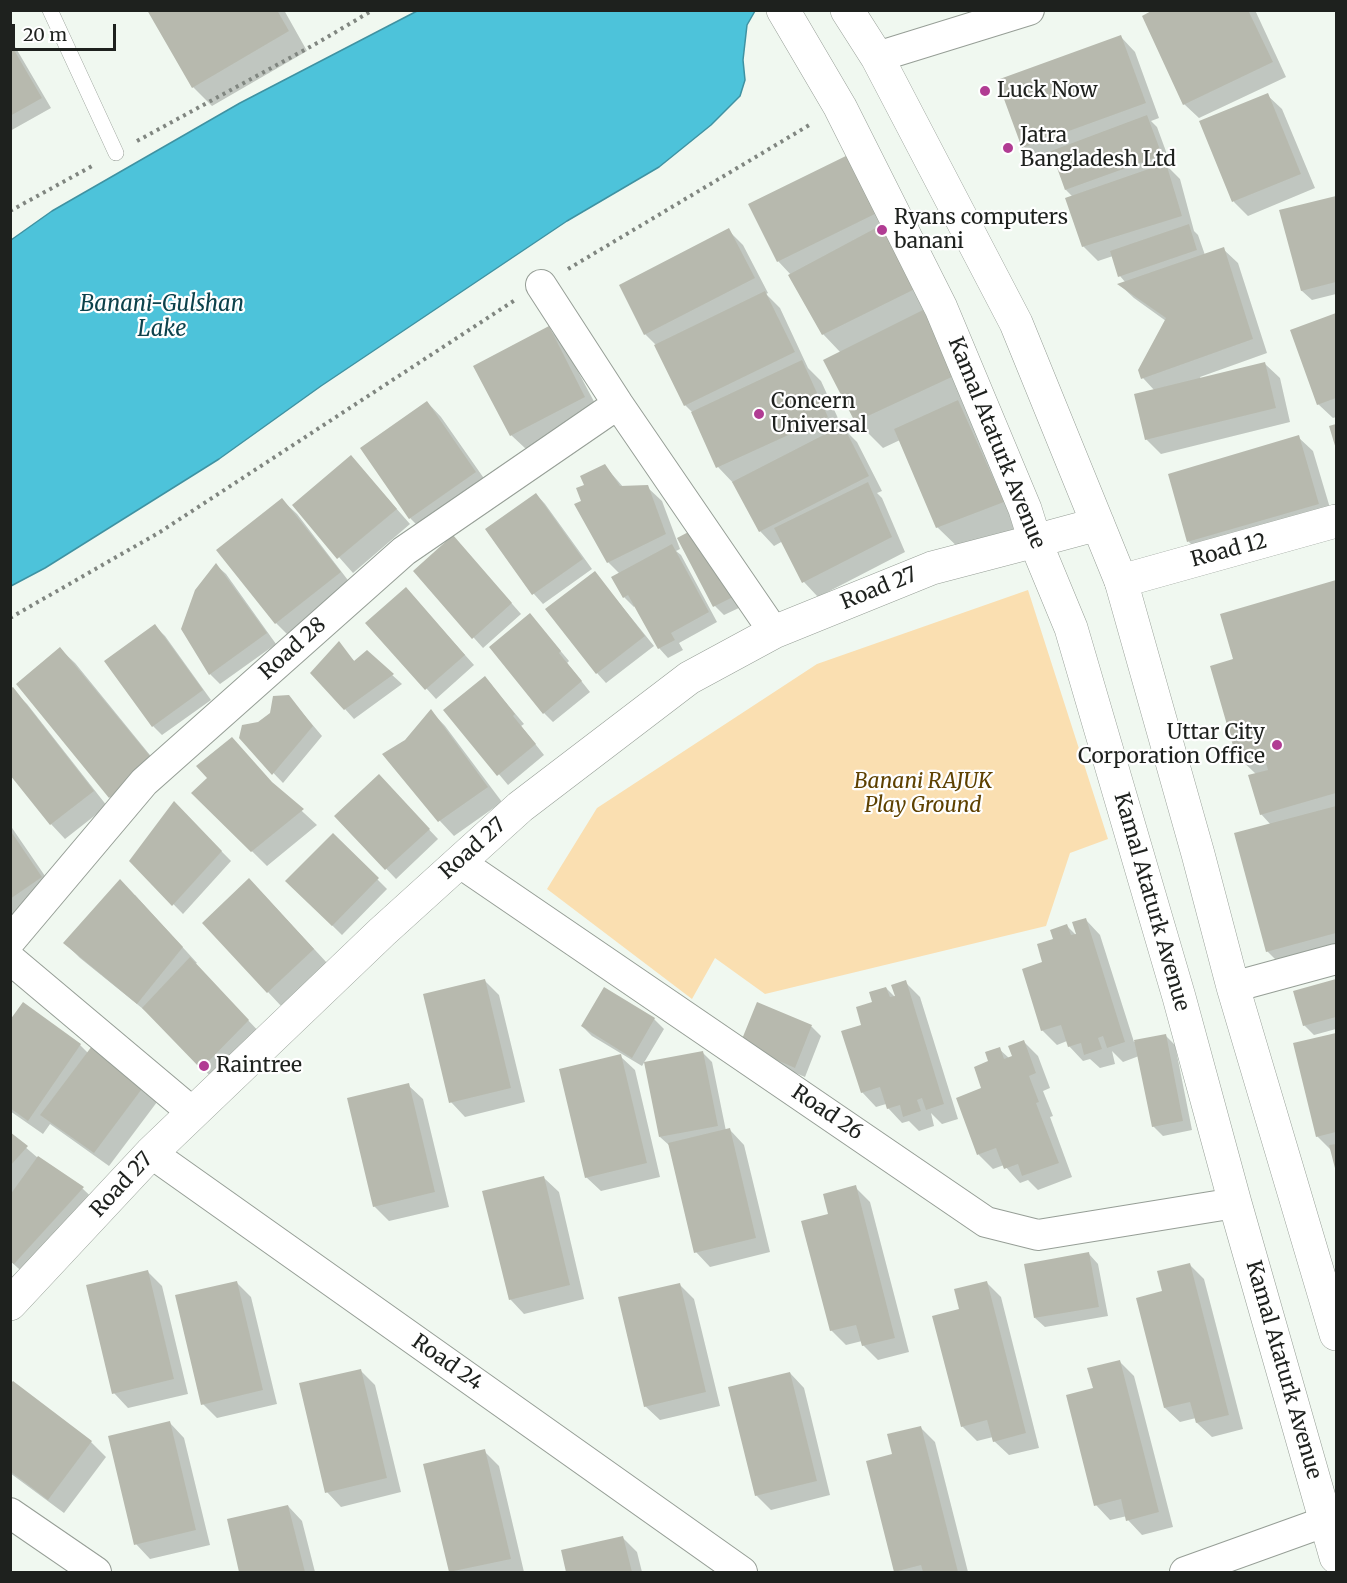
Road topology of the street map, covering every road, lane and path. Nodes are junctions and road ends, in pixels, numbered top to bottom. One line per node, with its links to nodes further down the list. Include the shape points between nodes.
1 (50, 10): 8 (lane)
2 (373, 10): 8 (path)
3 (783, 10): 7 (main road, Kamal Ataturk Avenue)
4 (847, 10): 6 (main road)
5 (1029, 10): 6 (street)
6 (877, 57): 13 (main road, via 1016,323)
7 (835, 97): 10 (path); 14 (main road, Kamal Ataturk Avenue, via 941,308)
8 (116, 153): 9 (path)
9 (10, 211)
10 (541, 285): 11 (street); 16 (path, via 160,532)
11 (618, 404): 17 (street); 19 (street, Road 28, via 395,559 144,782)
12 (1336, 521): 15 (main road, Road 12)
13 (1098, 524): 14 (main road, Road 27); 15 (main road)
14 (1035, 541): 17 (main road, Road 27, via 932,568); 25 (main road, Kamal Ataturk Avenue, via 1071,628)
15 (1121, 581): 22 (main road)
16 (10, 618)
17 (774, 633): 18 (main road, Road 27, via 689,678 520,807)
18 (459, 862): 23 (main road, Road 27); 25 (street, Road 26, via 986,1222 1038,1235)
19 (10, 941)
20 (10, 959): 23 (street)
21 (1336, 959): 22 (street)
22 (1233, 987): 27 (main road)
23 (192, 1112): 24 (main road, Road 27)
24 (151, 1153): 26 (main road, Road 27); 32 (street, Road 24)
25 (1235, 1203): 29 (main road, Kamal Ataturk Avenue)
26 (13, 1296)
27 (1336, 1334)
28 (10, 1513): 31 (street)
29 (1332, 1519): 30 (main road, Kamal Ataturk Avenue); 33 (street)
30 (1336, 1557)
31 (96, 1572)
32 (742, 1572)
33 (1185, 1572)

